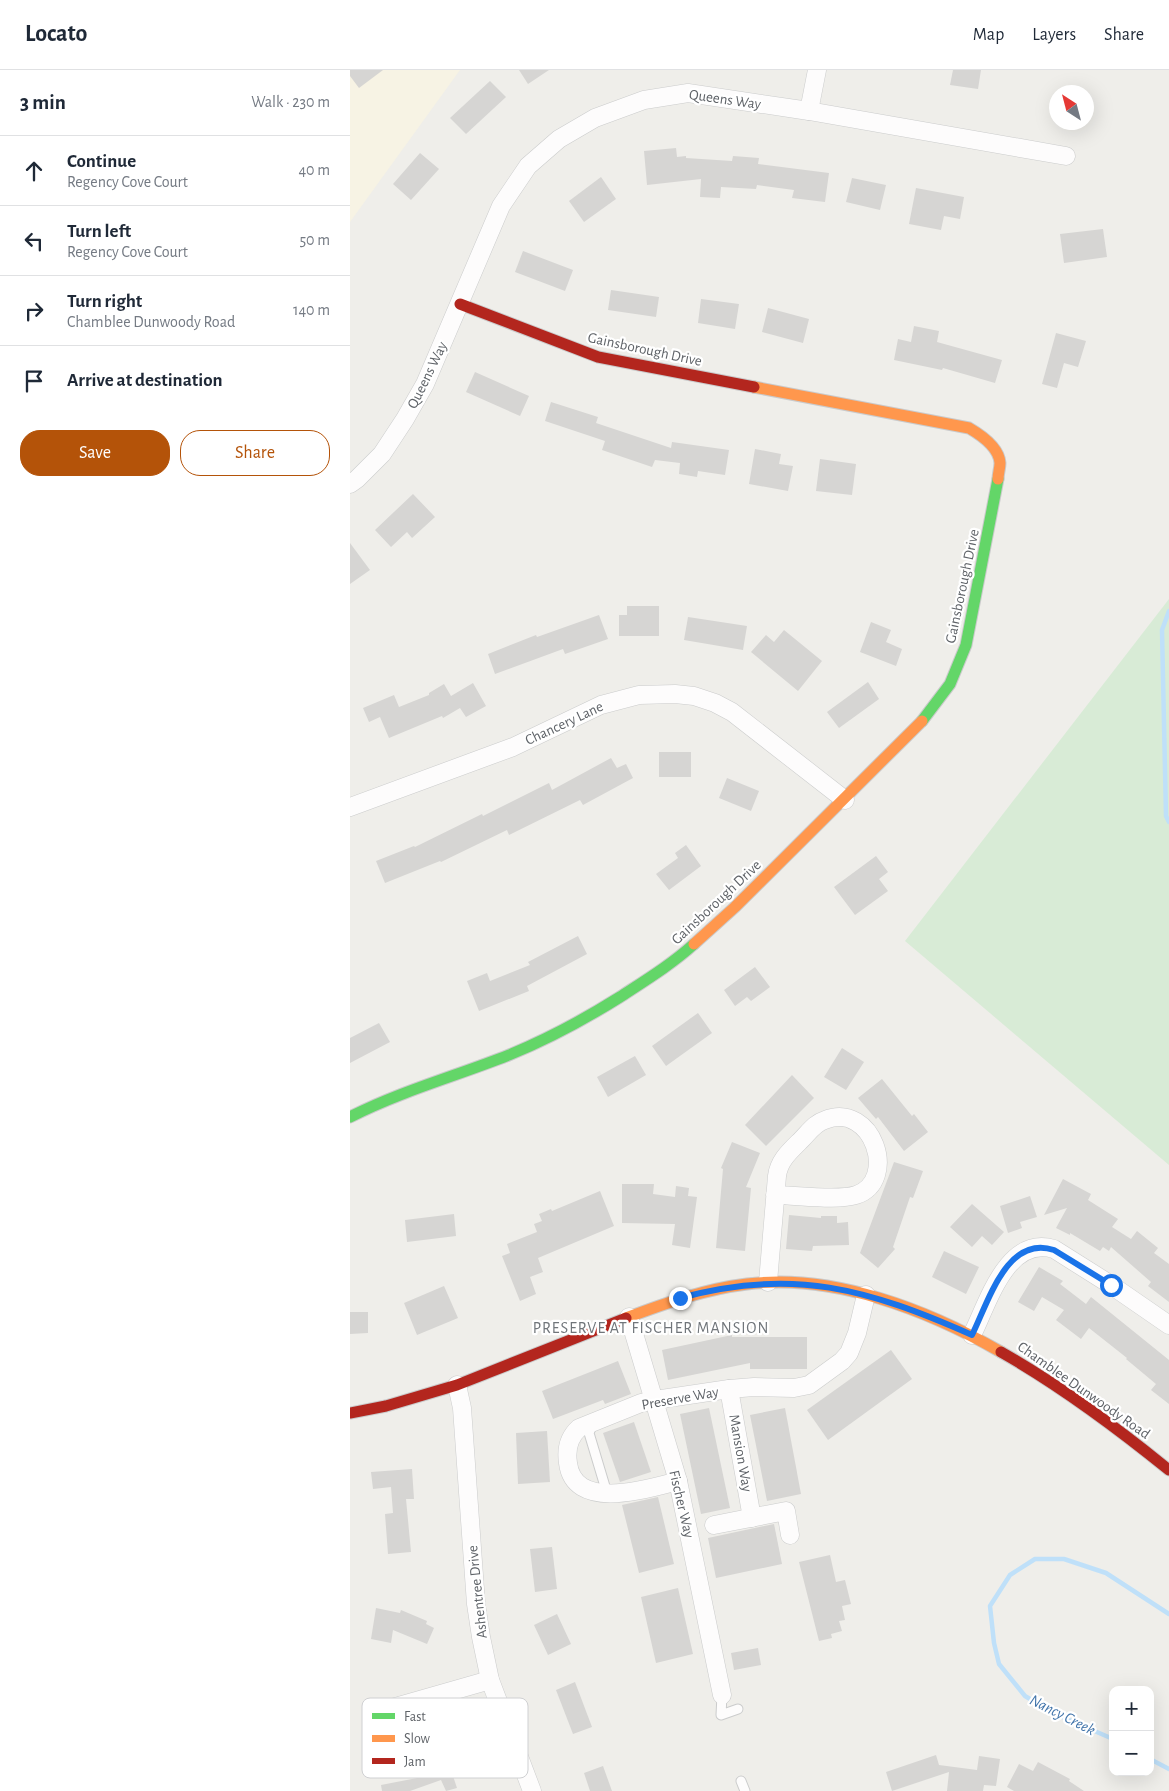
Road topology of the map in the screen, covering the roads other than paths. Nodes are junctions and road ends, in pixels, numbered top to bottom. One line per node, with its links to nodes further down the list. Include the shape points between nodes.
1 (816, 70): 2 (street)
2 (810, 112): 3 (street, Queens Way); 4 (street, Queens Way, via 688,93 644,100 595,118 559,139 528,166 501,206)
3 (1066, 156)
4 (460, 304): 5 (street, Queens Way, via 425,384 405,419 382,454); 6 (street, Gainsborough Drive, via 598,357 970,428 997,452 1000,463 996,492 978,588 966,645 950,684 920,724)
5 (350, 484)
6 (845, 800): 7 (street, Chancery Lane, via 732,712 701,698 675,694 639,695 601,704 513,747); 8 (street, Gainsborough Drive, via 685,952 619,999 546,1039 382,1100)
7 (350, 807)
8 (350, 1116)
9 (775, 1195): 9 (street, via 778,1168 783,1159 814,1126 824,1120 846,1117 856,1121 875,1144 877,1170 872,1182 857,1195); 10 (street)
10 (768, 1282): 11 (street, Chamblee Dunwoody Road, via 840,1288); 12 (street, Chamblee Dunwoody Road, via 706,1291)
11 (866, 1295): 14 (street, Chamblee Dunwoody Road); 16 (street, Preserve Way, via 849,1353 842,1362 810,1385)
12 (629, 1317): 15 (street, Chamblee Dunwoody Road); 17 (street, Fischer Way)
13 (1169, 1326): 14 (street, via 1103,1280 1045,1246 1025,1250 1008,1265)
14 (972, 1335): 20 (street, Chamblee Dunwoody Road, via 1065,1392)
15 (457, 1385): 18 (street, Chamblee Dunwoody Road); 26 (street, Ashentree Drive, via 462,1408 476,1604)
16 (729, 1389): 17 (street, Preserve Way); 23 (street, Mansion Way)
17 (655, 1400): 19 (street, Preserve Way); 21 (street, Fischer Way)
18 (350, 1413)
19 (594, 1422): 22 (lane, via 589,1433); 22 (street, Preserve Way, via 574,1433 568,1447 568,1466 580,1486 588,1491)
20 (1169, 1470)
21 (678, 1481): 22 (street, Preserve Way, via 632,1491); 27 (street, Fischer Way)
22 (607, 1492)
23 (752, 1518): 24 (street); 25 (street, via 786,1511)
24 (714, 1525)
25 (790, 1535)
26 (490, 1680): 28 (street); 29 (street, Ashentree Drive)
27 (722, 1695): 30 (lane, via 721,1716)
28 (427, 1698)
29 (497, 1698)
30 (738, 1709)
31 (527, 1778): 33 (street, Ashentree Drive)
32 (741, 1781): 34 (lane)
33 (532, 1791)
34 (745, 1791)

